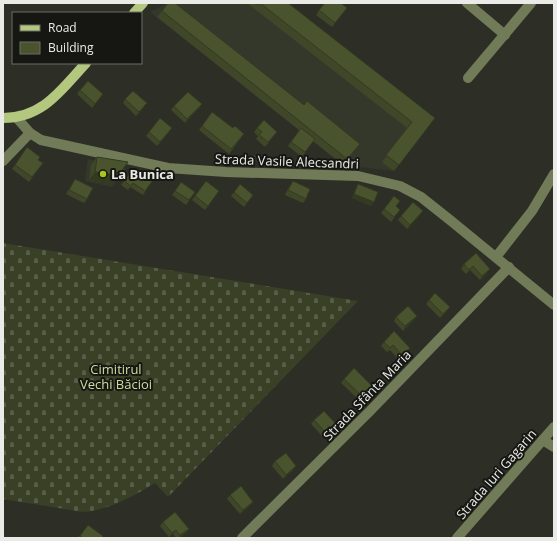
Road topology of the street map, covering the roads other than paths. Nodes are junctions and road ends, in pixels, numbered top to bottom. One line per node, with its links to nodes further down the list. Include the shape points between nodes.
1 (143, 3): 4 (main road)
2 (467, 3): 5 (street)
3 (531, 3): 5 (street)
4 (135, 12)
5 (505, 35): 7 (street)
6 (85, 64): 9 (main road, via 47,104 31,114)
7 (468, 78)
8 (3, 118): 9 (main road)
9 (17, 118): 10 (street, Strada Vasile Alecsandri)
10 (30, 133): 11 (street); 13 (street, Strada Vasile Alecsandri, via 42,140 168,168 342,175 380,180 400,186 421,197)
11 (3, 161)
12 (554, 174): 13 (street, via 532,211)
13 (496, 257): 14 (street, Strada Vasile Alecsandri)
14 (509, 267): 15 (street, Strada Vasile Alecsandri); 19 (street, Strada Sfânta Maria, via 370,411)
15 (554, 305)
16 (554, 427): 17 (street, Strada Iuri Gagarin)
17 (543, 440): 18 (street); 20 (street, Strada Iuri Gagarin)
18 (554, 447)
19 (242, 538)
20 (457, 538)

